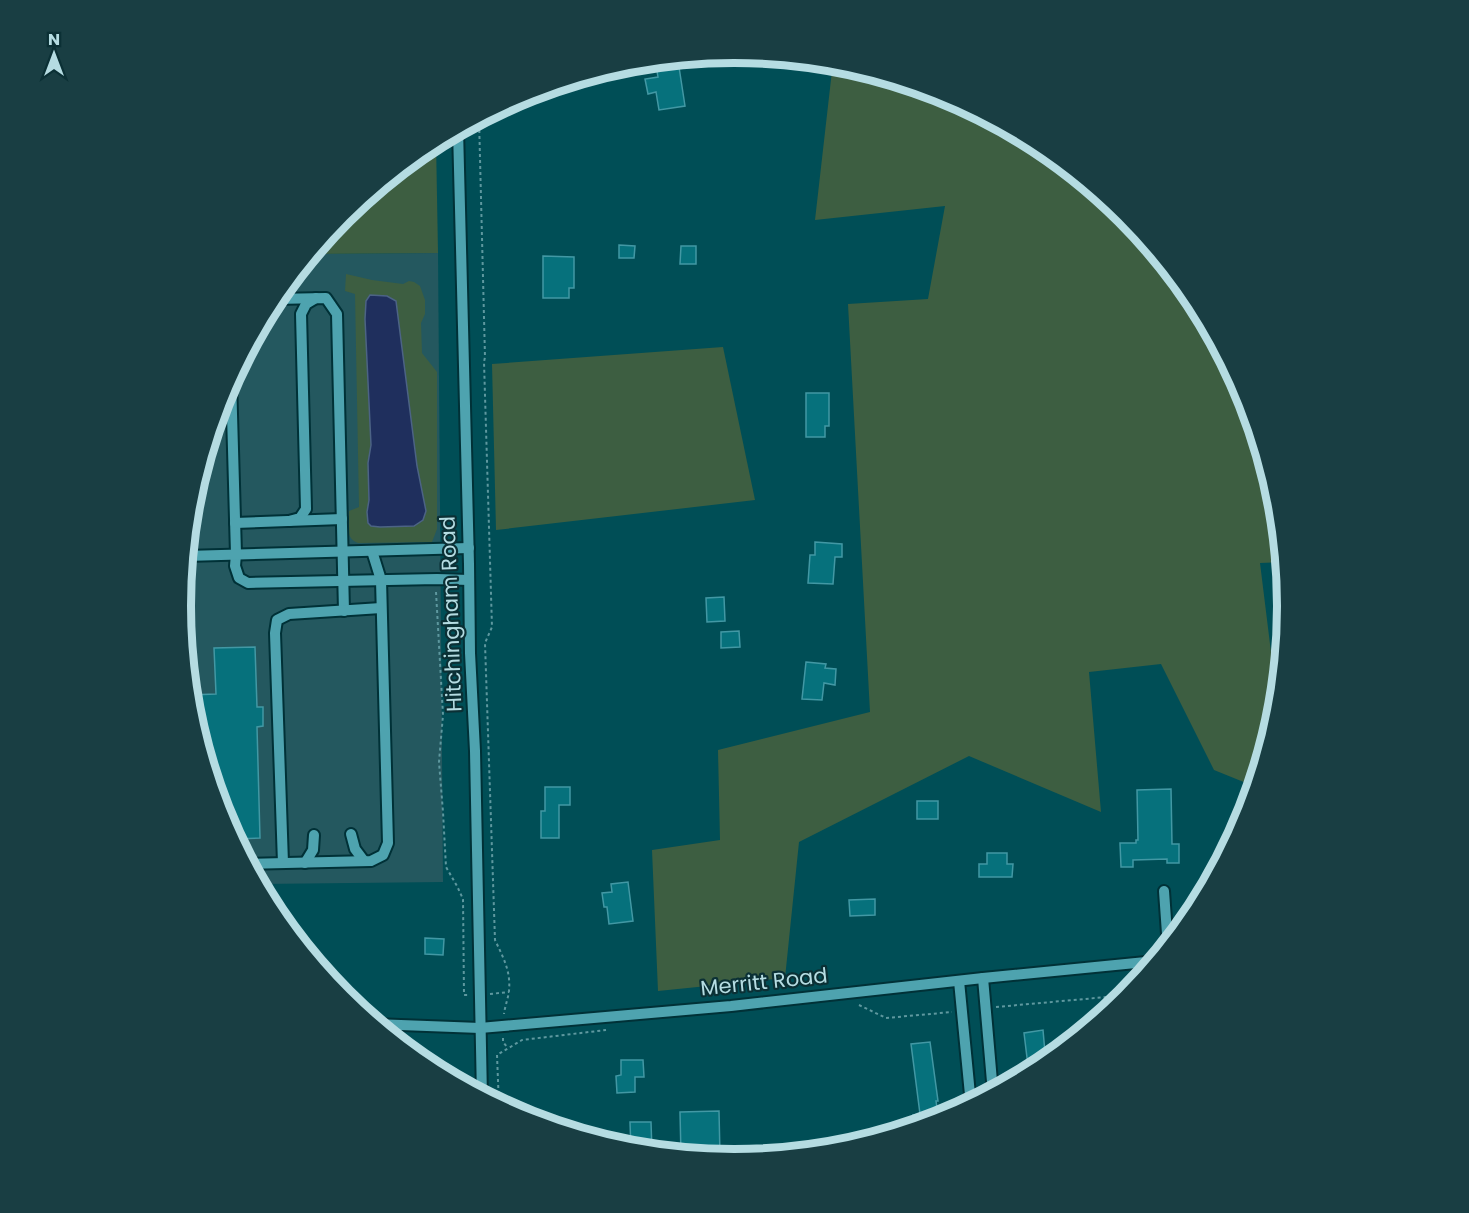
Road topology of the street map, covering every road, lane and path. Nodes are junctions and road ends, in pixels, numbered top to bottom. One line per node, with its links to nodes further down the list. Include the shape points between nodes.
1 (479, 127): 31 (path, via 492,627 485,643 494,916 495,940 510,978)
2 (458, 139): 9 (street, Hitchingham Road)
3 (317, 298): 4 (street); 6 (street, via 326,298 337,314); 7 (street, via 306,304 301,314 306,509 300,518)
4 (287, 299)
5 (232, 400): 8 (street)
6 (342, 519): 7 (street); 11 (street)
7 (289, 521): 8 (street)
8 (235, 523): 12 (street)
9 (469, 549): 10 (street); 16 (street, Hitchingham Road)
10 (372, 551): 11 (street); 15 (street)
11 (343, 552): 12 (street); 17 (street)
12 (236, 554): 13 (street); 17 (street, via 239,578 248,583)
13 (194, 556)
14 (436, 579): 15 (street); 16 (street); 32 (path, via 443,715 439,762 446,867 463,898 464,995)
15 (381, 580): 17 (street); 18 (street)
16 (469, 580): 32 (street, Hitchingham Road)
17 (343, 581): 19 (street)
18 (381, 608): 19 (street); 22 (street, via 388,843 383,855)
19 (344, 611): 23 (street, via 290,614 277,620)
20 (351, 834): 22 (street)
21 (314, 836): 24 (street, via 313,850)
22 (364, 861): 24 (street)
23 (283, 863): 24 (street); 25 (street)
24 (305, 863)
25 (256, 864)
26 (1164, 891): 27 (street)
27 (1167, 935)
28 (1145, 963): 29 (street, Merritt Road)
29 (983, 978): 30 (street, Merritt Road); 42 (street)
30 (959, 981): 38 (street, Merritt Road); 45 (street)
31 (509, 992): 32 (path); 38 (path)
32 (481, 994): 39 (street, Hitchingham Road)
33 (1113, 997): 35 (path)
34 (855, 1003): 36 (path, via 886,1018)
35 (993, 1008)
36 (953, 1012)
37 (388, 1025): 39 (street, Merritt Road)
38 (503, 1026): 39 (street, Merritt Road); 41 (path, via 503,1042)
39 (480, 1028): 43 (street, Hitchingham Road)
40 (612, 1029): 41 (path, via 522,1040)
41 (508, 1048): 44 (path, via 497,1055)
42 (992, 1085)
43 (482, 1087)
44 (499, 1096)
45 (970, 1096)

